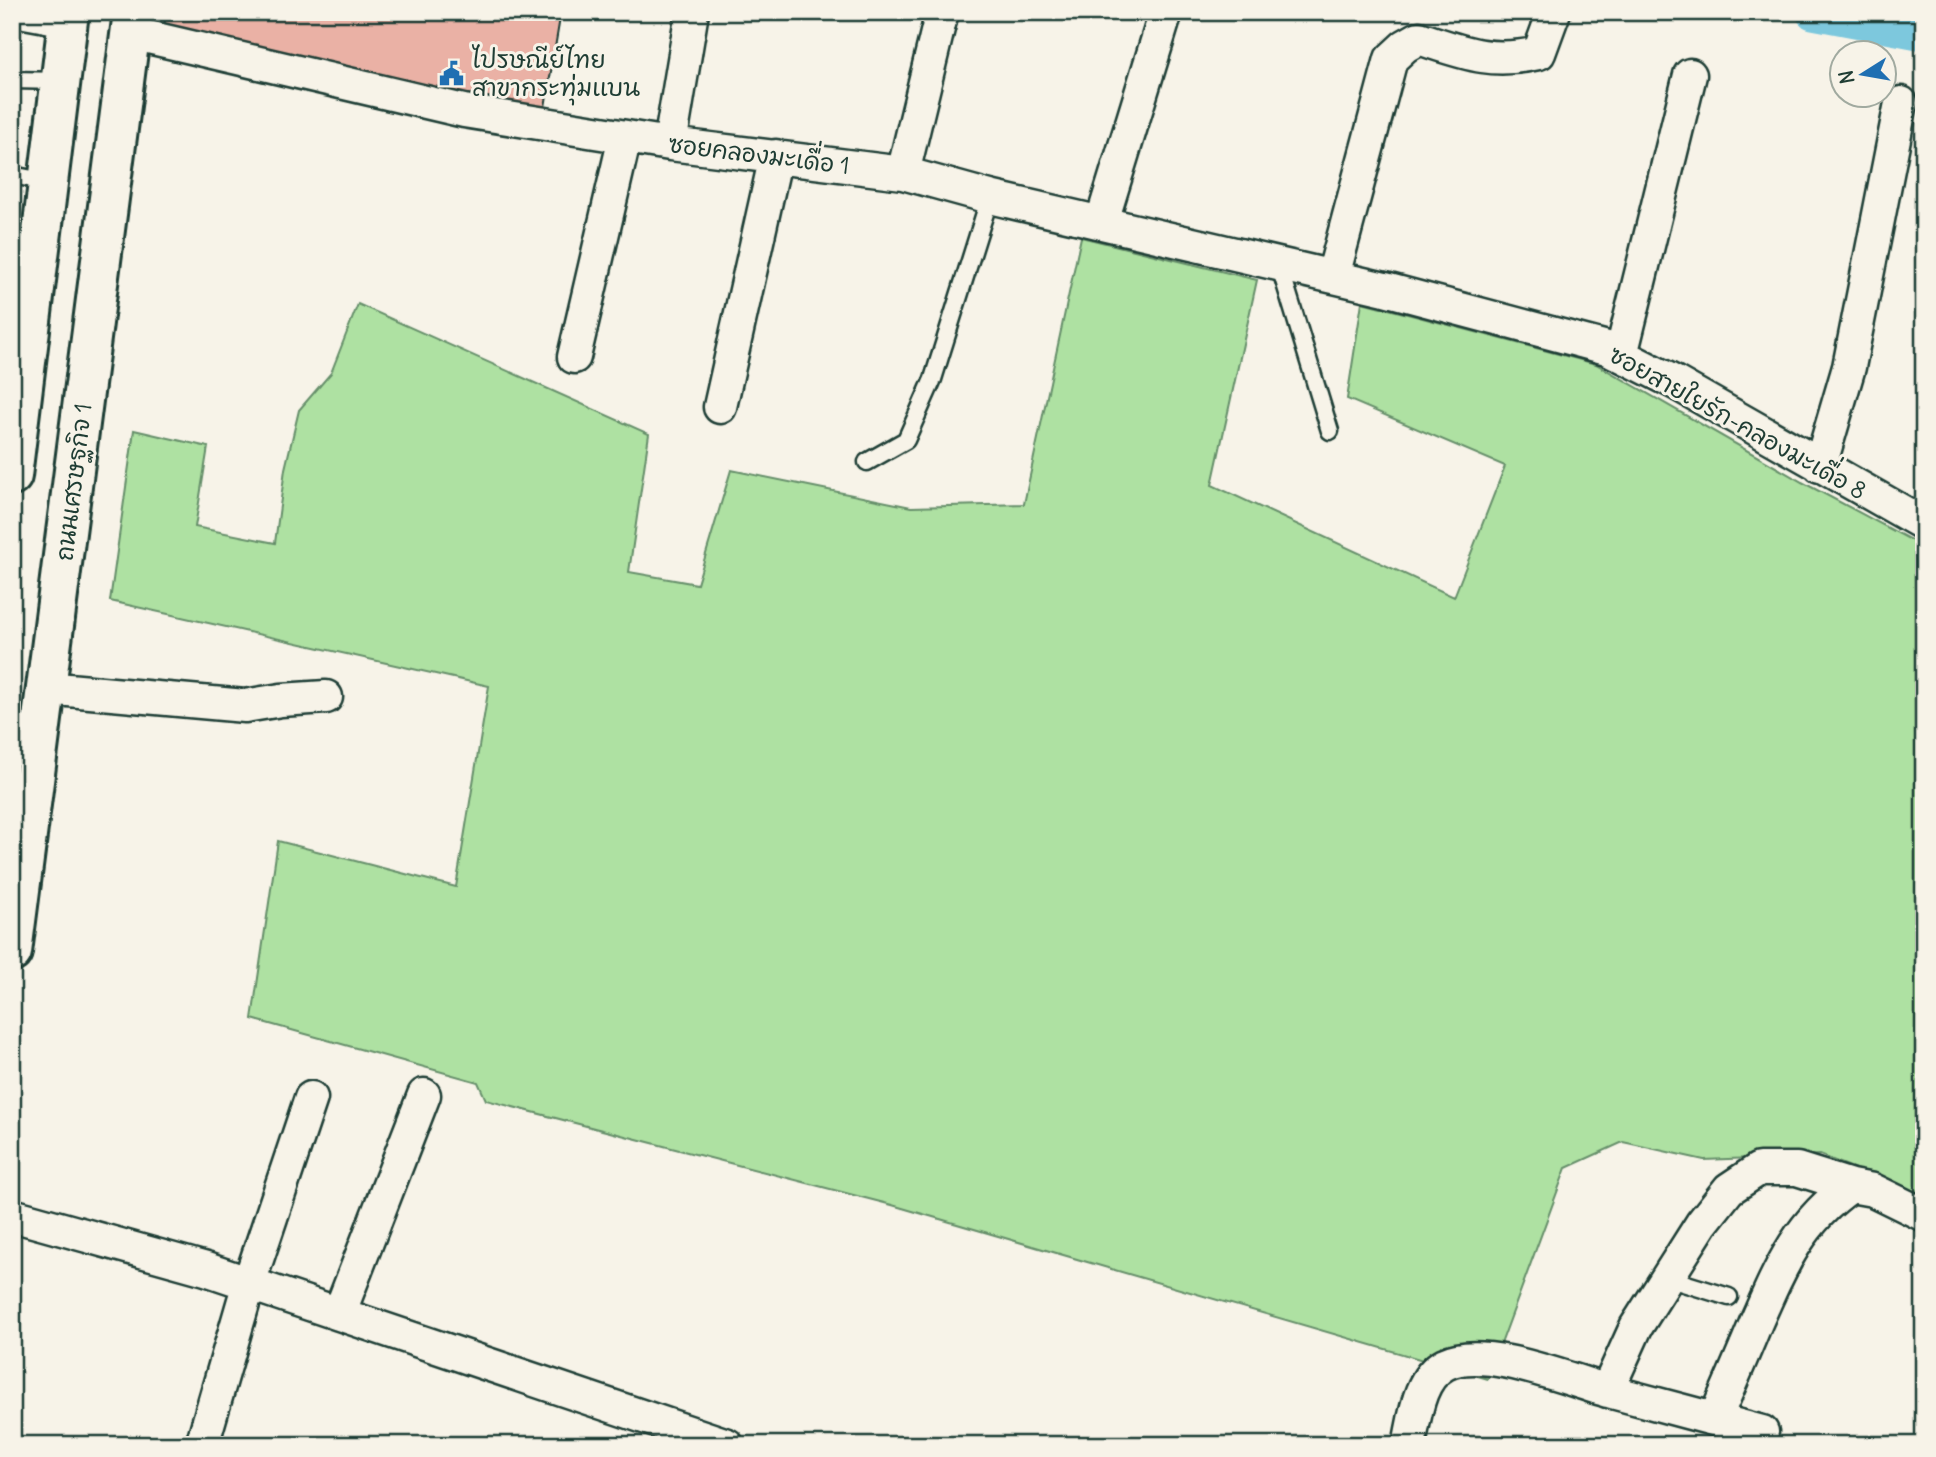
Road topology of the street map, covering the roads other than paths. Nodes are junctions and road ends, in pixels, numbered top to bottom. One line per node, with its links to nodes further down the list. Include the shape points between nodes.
1 (25, 12): 6 (street)
2 (692, 12): 13 (street)
3 (942, 12): 15 (street)
4 (1166, 12): 18 (street)
5 (1554, 12): 21 (street, via 1539,53 1513,59 1476,56 1419,38 1391,59)
6 (68, 16): 10 (main road)
7 (132, 23): 12 (street, ซอยคลองมะเดื่อ 1, via 464,111); 31 (main road, ถนนเศรษฐกิจ 1)
8 (1690, 75): 23 (street)
9 (12, 80): 10 (lane)
10 (60, 81): 16 (main road)
11 (1901, 103): 28 (street, via 1849,367)
12 (625, 137): 13 (street, ซอยคลองมะเดื่อ 1); 24 (street)
13 (670, 144): 14 (street, ซอยคลองมะเดื่อ 1)
14 (776, 156): 15 (street, ซอยคลองมะเดื่อ 1); 25 (street)
15 (903, 173): 17 (street, ซอยคลองมะเดื่อ 1)
16 (30, 178): 19 (main road)
17 (990, 197): 18 (street, ซอยคลองมะเดื่อ 1); 27 (lane, via 933,379 906,440)
18 (1102, 221): 20 (street, ซอยคลองมะเดื่อ 1)
19 (26, 247): 29 (main road)
20 (1279, 264): 21 (street, ซอยคลองมะเดื่อ 1); 26 (lane)
21 (1333, 276): 22 (street, ซอยคลองมะเดื่อ 1)
22 (1385, 289): 23 (street, ซอยสายใยรัก-คลองมะเดื่อ 8)
23 (1621, 355): 28 (street, ซอยสายใยรัก-คลองมะเดื่อ 8)
24 (574, 357)
25 (720, 407)
26 (1330, 431)
27 (867, 462)
28 (1820, 466): 30 (street, ซอยสายใยรัก-คลองมะเดื่อ 8)
29 (12, 475)
30 (1924, 524)
31 (46, 688): 32 (street, via 245,706); 33 (main road, ถนนเศรษฐกิจ 1)
32 (326, 697)
33 (12, 952)
34 (424, 1095): 42 (street)
35 (311, 1098): 40 (street)
36 (1851, 1186): 38 (street, via 1872,1190); 39 (street, via 1797,1169 1759,1169 1729,1189); 44 (street, via 1830,1200 1783,1262)
37 (12, 1215): 40 (street)
38 (1924, 1215)
39 (1667, 1278): 41 (lane); 43 (street, via 1636,1327)
40 (249, 1283): 42 (street); 46 (street)
41 (1729, 1297)
42 (340, 1314): 47 (street)
43 (1607, 1391): 44 (street); 48 (street, via 1521,1364 1473,1358 1446,1364 1430,1377 1420,1396)
44 (1715, 1419): 45 (street)
45 (1762, 1432)
46 (202, 1445)
47 (727, 1445)
48 (1409, 1445)

